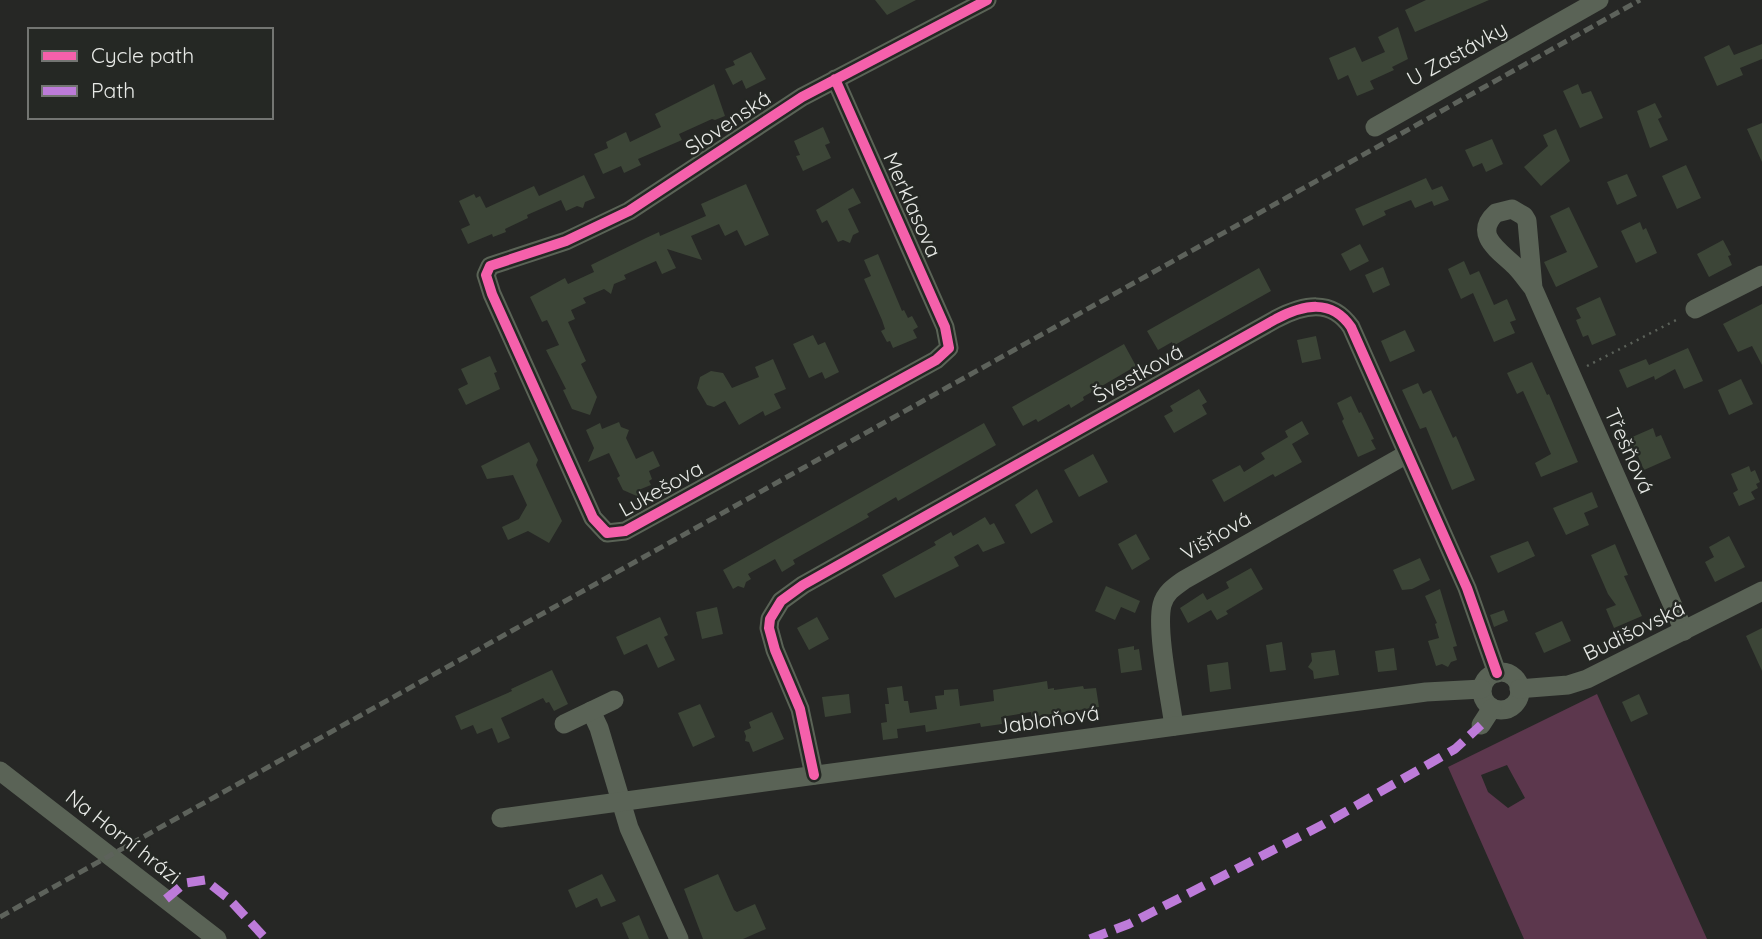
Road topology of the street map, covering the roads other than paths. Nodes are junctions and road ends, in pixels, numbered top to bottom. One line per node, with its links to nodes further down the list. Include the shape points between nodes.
1 (987, 0): 3 (street, Slovenská)
2 (1599, 0): 5 (street, U Zastávky)
3 (966, 5): 4 (street, Slovenská)
4 (835, 79): 6 (street, Slovenská, via 629,211 566,241 497,262); 10 (street, Merklasova, via 945,327)
5 (1375, 127)
6 (487, 270): 10 (street, Lukešova, via 492,294 570,468 593,518 607,533 621,533 936,360)
7 (1762, 275): 9 (street)
8 (1533, 288): 13 (street, Třešňová)
9 (1695, 309)
10 (949, 348)
11 (1407, 454): 14 (street, Švestková, via 1474,604); 22 (street, Višňová, via 1169,591 1162,605 1161,625); 24 (street, Švestková, via 1346,320 1316,306 1276,319 781,601 770,619 771,639 800,709)
12 (1762, 591): 13 (street, Budišovská)
13 (1684, 631): 16 (street, Budišovská, via 1578,683)
14 (1497, 673): 15 (street, via 1487,678); 16 (street, via 1511,675)
15 (1482, 689): 18 (street); 22 (street, Jabloňová, via 1426,692)
16 (1519, 689): 18 (street, via 1513,706)
17 (614, 700): 19 (street)
18 (1492, 708): 21 (street)
19 (591, 711): 20 (street); 25 (street)
20 (564, 724)
21 (1481, 725)
22 (1174, 726): 24 (street, Jabloňová)
23 (0, 771): 27 (street, Na Horní hrázi)
24 (814, 775): 25 (street, Jabloňová)
25 (622, 803): 26 (street, Jabloňová); 28 (street)
26 (501, 818)
27 (218, 939)
28 (679, 939)

